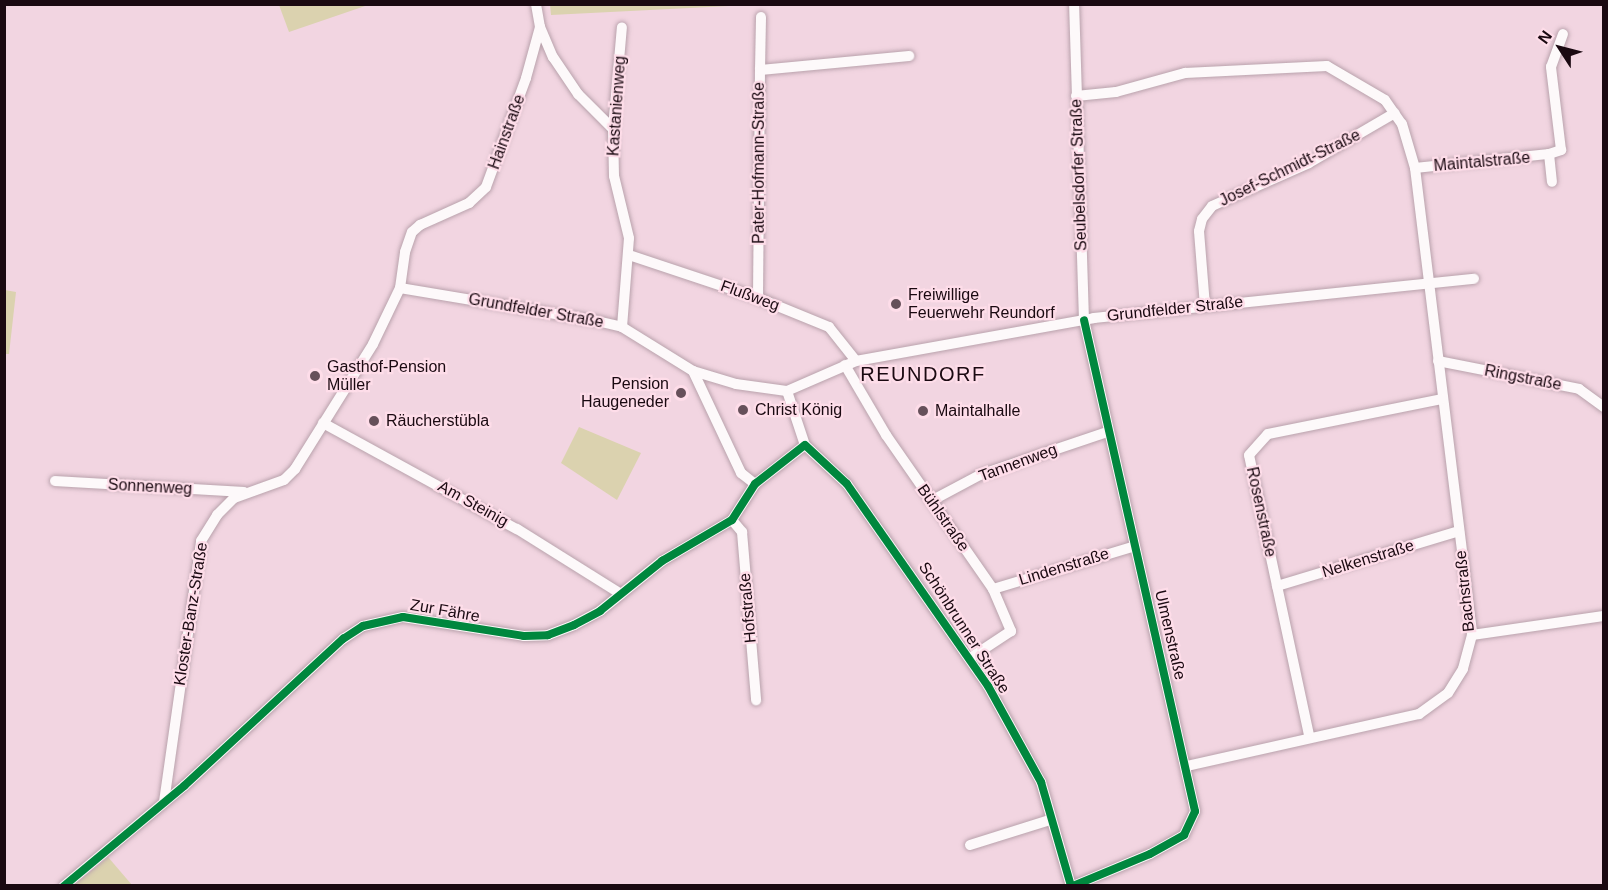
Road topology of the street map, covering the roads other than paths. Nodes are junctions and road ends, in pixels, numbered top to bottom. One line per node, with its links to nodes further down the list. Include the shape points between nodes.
1 (536, 4): 4 (street, Hainstraße)
2 (1074, 4): 9 (street, Seubelsdorfer Straße)
3 (761, 17): 8 (street)
4 (540, 27): 11 (street, via 553,57 578,94); 18 (street, Hainstraße, via 486,188 469,203 412,232)
5 (622, 27): 11 (street, Kastanienweg)
6 (1563, 34): 12 (street, Maintalstraße, via 1551,67 1561,150)
7 (909, 56): 8 (street, Pater-Hofmann-Straße)
8 (760, 70): 19 (street, Pater-Hofmann-Straße)
9 (1076, 96): 10 (street, Bachstraße, via 1116,92 1185,73 1247,73 1315,63 1336,69 1373,90); 21 (street, Seubelsdorfer Straße)
10 (1395, 113): 13 (street, Bachstraße, via 1410,144); 20 (street, Josef-Schmidt-Straße, via 1309,162 1212,206 1202,219 1200,231)
11 (613, 129): 15 (street, Kastanienweg, via 614,176 626,215)
12 (1549, 154): 13 (street, Maintalstraße); 14 (street, Maintalstraße)
13 (1415, 168): 17 (street, Bachstraße)
14 (1552, 182)
15 (629, 255): 19 (street, Flußweg); 22 (street, Kastanienweg)
16 (1474, 279): 17 (street, Grundfelder Straße)
17 (1428, 283): 20 (street, Grundfelder Straße); 23 (street, Bachstraße)
18 (400, 288): 22 (street, Grundfelder Straße); 29 (street, Kloster-Banz-Straße, via 373,344)
19 (758, 297): 24 (street, Flußweg, via 829,327)
20 (1205, 306): 21 (street, Grundfelder Straße)
21 (1084, 320): 24 (street, Grundfelder Straße); 30 (street, Ulmenstraße)
22 (622, 327): 25 (street, Grundfelder Straße)
23 (1437, 361): 27 (street, Bachstraße); 28 (street, Ringstraße, via 1579,389)
24 (850, 363): 26 (street, Grundfelder Straße); 35 (street, Bühlstraße)
25 (693, 371): 26 (street, Grundfelder Straße, via 736,384); 33 (street, via 741,473)
26 (787, 391): 31 (street)
27 (1442, 399): 37 (street, Bachstraße); 39 (street, Rosenstraße, via 1274,432 1254,446 1249,465)
28 (1604, 408)
29 (323, 423): 34 (street, Kloster-Banz-Straße, via 289,476); 41 (street, Am Steinig, via 517,529)
30 (1107, 432): 35 (street, Tannenweg, via 980,475); 38 (street, Ulmenstraße)
31 (805, 445): 33 (street, Zur Fähre); 44 (street, Schönbrunner Straße, via 847,484)
32 (55, 481): 34 (street, Sonnenweg)
33 (755, 484): 36 (street, Zur Fähre)
34 (244, 492): 48 (street, Kloster-Banz-Straße, via 217,515 201,541)
35 (931, 501): 40 (street, Bühlstraße)
36 (732, 520): 41 (street, Zur Fähre); 45 (street, Hofstraße, via 742,532)
37 (1459, 531): 39 (street, Nelkenstraße); 43 (street, Bachstraße)
38 (1135, 546): 40 (street, Lindenstraße); 47 (street, Ulmenstraße)
39 (1277, 586): 46 (street, Rosenstraße)
40 (993, 589): 44 (street, Bühlstraße, via 1011,631)
41 (618, 592): 48 (street, Zur Fähre, via 600,611 548,635 487,632 403,617 363,626 343,639)
42 (1604, 616): 43 (street)
43 (1472, 635): 46 (street, Bachstraße, via 1463,669 1448,693 1419,714)
44 (970, 658): 49 (street, Schönbrunner Straße, via 1041,782)
45 (756, 700)
46 (1309, 735): 47 (street, Bachstraße)
47 (1187, 766): 52 (street, Ulmenstraße, via 1195,811 1184,835 1150,854)
48 (164, 802): 51 (street, Zur Fähre)
49 (1050, 820): 50 (street); 52 (street, Schönbrunner Straße)
50 (970, 844)
51 (64, 885)
52 (1072, 885)

